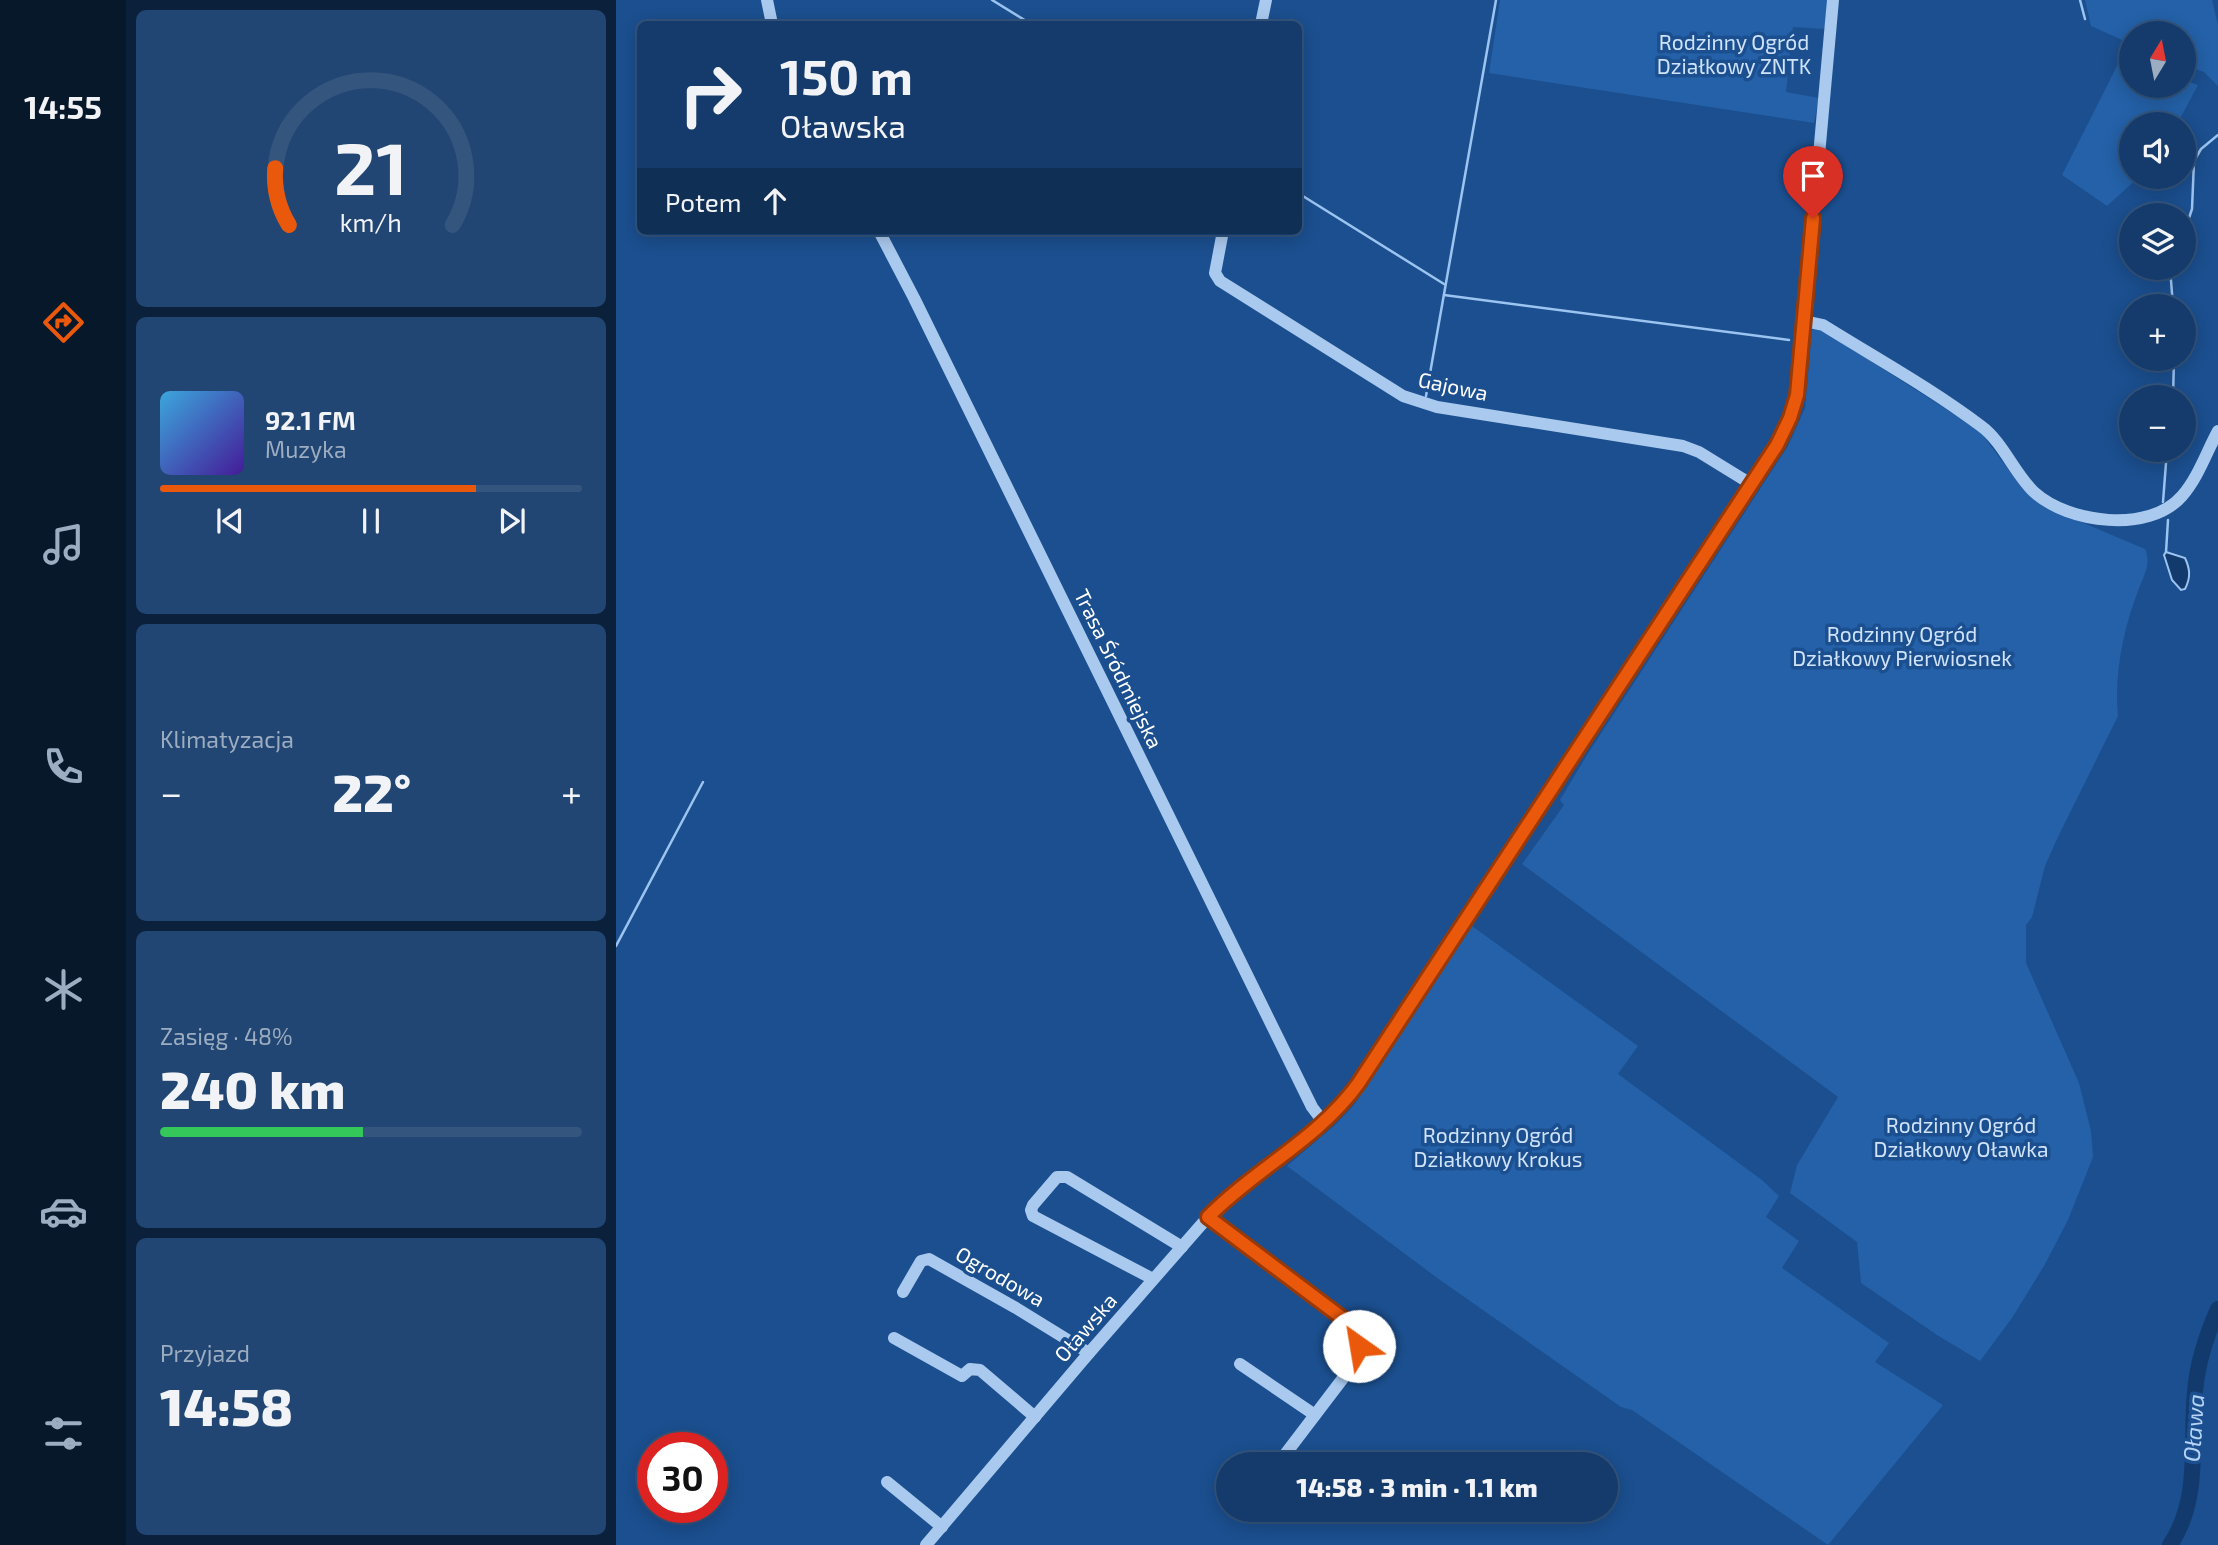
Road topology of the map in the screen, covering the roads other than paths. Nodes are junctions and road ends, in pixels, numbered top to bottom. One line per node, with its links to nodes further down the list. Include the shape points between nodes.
1 (767, 0): 4 (street)
2 (1266, 0): 5 (street)
3 (1833, 0): 8 (street, Oławska)
4 (771, 21)
5 (1262, 21)
6 (881, 235): 11 (street, Trasa Śródmiejska, via 1312,1107)
7 (1222, 235): 10 (street, Gajowa, via 1215,273 1220,281 1403,396 1437,407 1683,446)
8 (1804, 321): 9 (street, via 1824,325 1979,424 2033,491 2072,514 2133,519 2165,509 2182,496); 10 (street, Oławska, via 1794,410)
9 (2218, 430)
10 (1751, 484): 11 (street, Oławska, via 1365,1074)
11 (1324, 1123): 12 (street, Oławska)
12 (1208, 1217): 13 (street, Oławska); 19 (street, via 1356,1332 1358,1354)
13 (1182, 1247): 14 (street, Oławska); 14 (street, via 1067,1177 1057,1177 1033,1205 1033,1216)
14 (1153, 1279): 17 (street, Oławska)
15 (903, 1292): 17 (street, Ogrodowa, via 921,1261 929,1259)
16 (894, 1338): 20 (street, via 962,1376 970,1369 980,1370)
17 (1089, 1353): 20 (street, Oławska)
18 (1240, 1364): 19 (street)
19 (1315, 1415): 21 (street)
20 (1035, 1417): 23 (street, Oławska)
21 (1287, 1452)
22 (887, 1482): 23 (street)
23 (942, 1527): 24 (street, Oławska)
24 (926, 1545)

